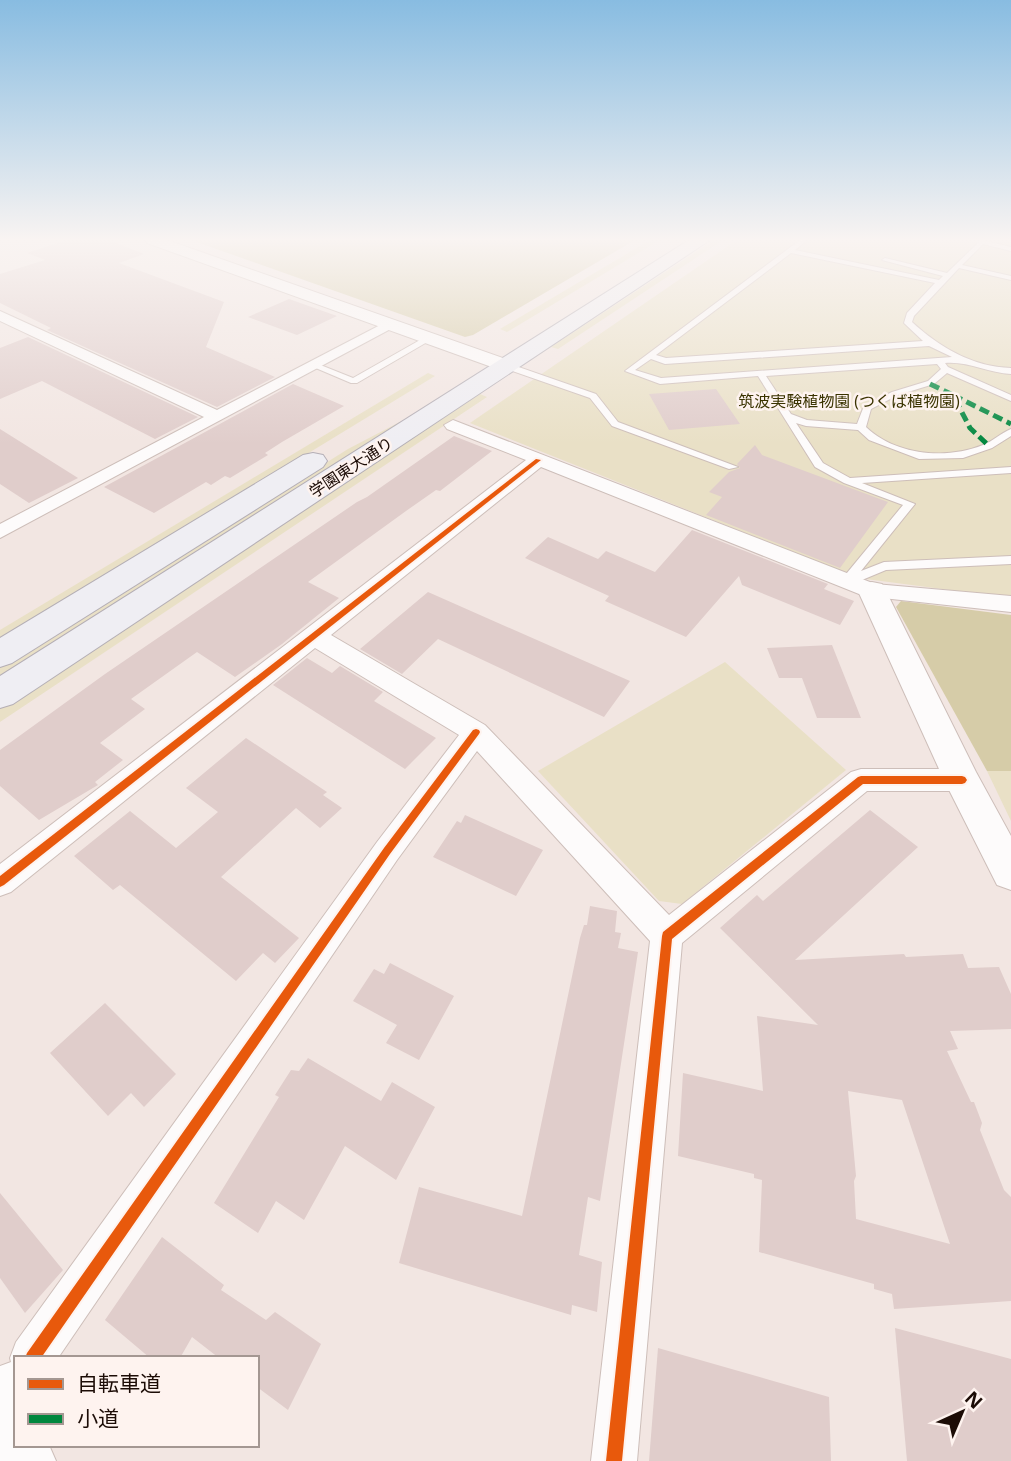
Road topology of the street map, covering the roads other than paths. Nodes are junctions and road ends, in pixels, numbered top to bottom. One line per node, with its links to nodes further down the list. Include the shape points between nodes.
1 (344, 308): 7 (street)
2 (573, 308): 15 (main road, 学園東大通り)
3 (586, 308): 15 (main road, 学園東大通り)
4 (715, 308): 13 (lane)
5 (916, 308): 9 (lane, via 908,323)
6 (0, 315): 23 (street)
7 (391, 325): 8 (street); 17 (street)
8 (430, 338): 15 (street); 17 (lane, via 354,381)
9 (930, 343): 10 (lane); 14 (lane)
10 (878, 346): 11 (lane); 18 (lane)
11 (837, 349): 12 (lane); 19 (lane, via 826,359)
12 (783, 353): 13 (lane, via 665,361); 21 (lane)
13 (651, 356): 21 (lane, via 629,371 660,381)
14 (962, 359): 16 (lane); 20 (lane)
15 (495, 362): 29 (lane, via 593,396 615,424); 37 (main road, 学園東大通り); 38 (main road, 学園東大通り)
16 (942, 365): 18 (lane); 22 (lane); 26 (lane, via 942,375 930,384 867,408)
17 (314, 366): 23 (street)
18 (872, 366): 19 (lane)
19 (846, 368): 21 (lane)
20 (1011, 371)
21 (764, 374): 24 (lane)
22 (1011, 398)
23 (217, 417): 32 (street)
24 (790, 418): 26 (lane); 31 (lane, via 819,465)
25 (453, 425): 28 (street)
26 (861, 427): 27 (lane, via 872,438 919,456 963,455)
27 (1011, 432)
28 (538, 460): 34 (street); 36 (street)
29 (733, 467)
30 (1011, 470): 31 (lane)
31 (848, 481): 34 (lane, via 910,504)
32 (0, 532)
33 (1011, 559): 34 (lane, via 884,566)
34 (859, 587): 35 (street); 40 (street)
35 (1011, 604)
36 (314, 636): 39 (street); 42 (street)
37 (0, 654)
38 (0, 694)
39 (476, 732): 43 (street); 44 (street, via 394,841)
40 (962, 780): 41 (street); 43 (street, via 861,780)
41 (1011, 873)
42 (0, 882)
43 (667, 936): 49 (street)
44 (34, 1356)
45 (14, 1385): 46 (street)
46 (0, 1405)
47 (0, 1445): 48 (street)
48 (26, 1461)
49 (614, 1461)

